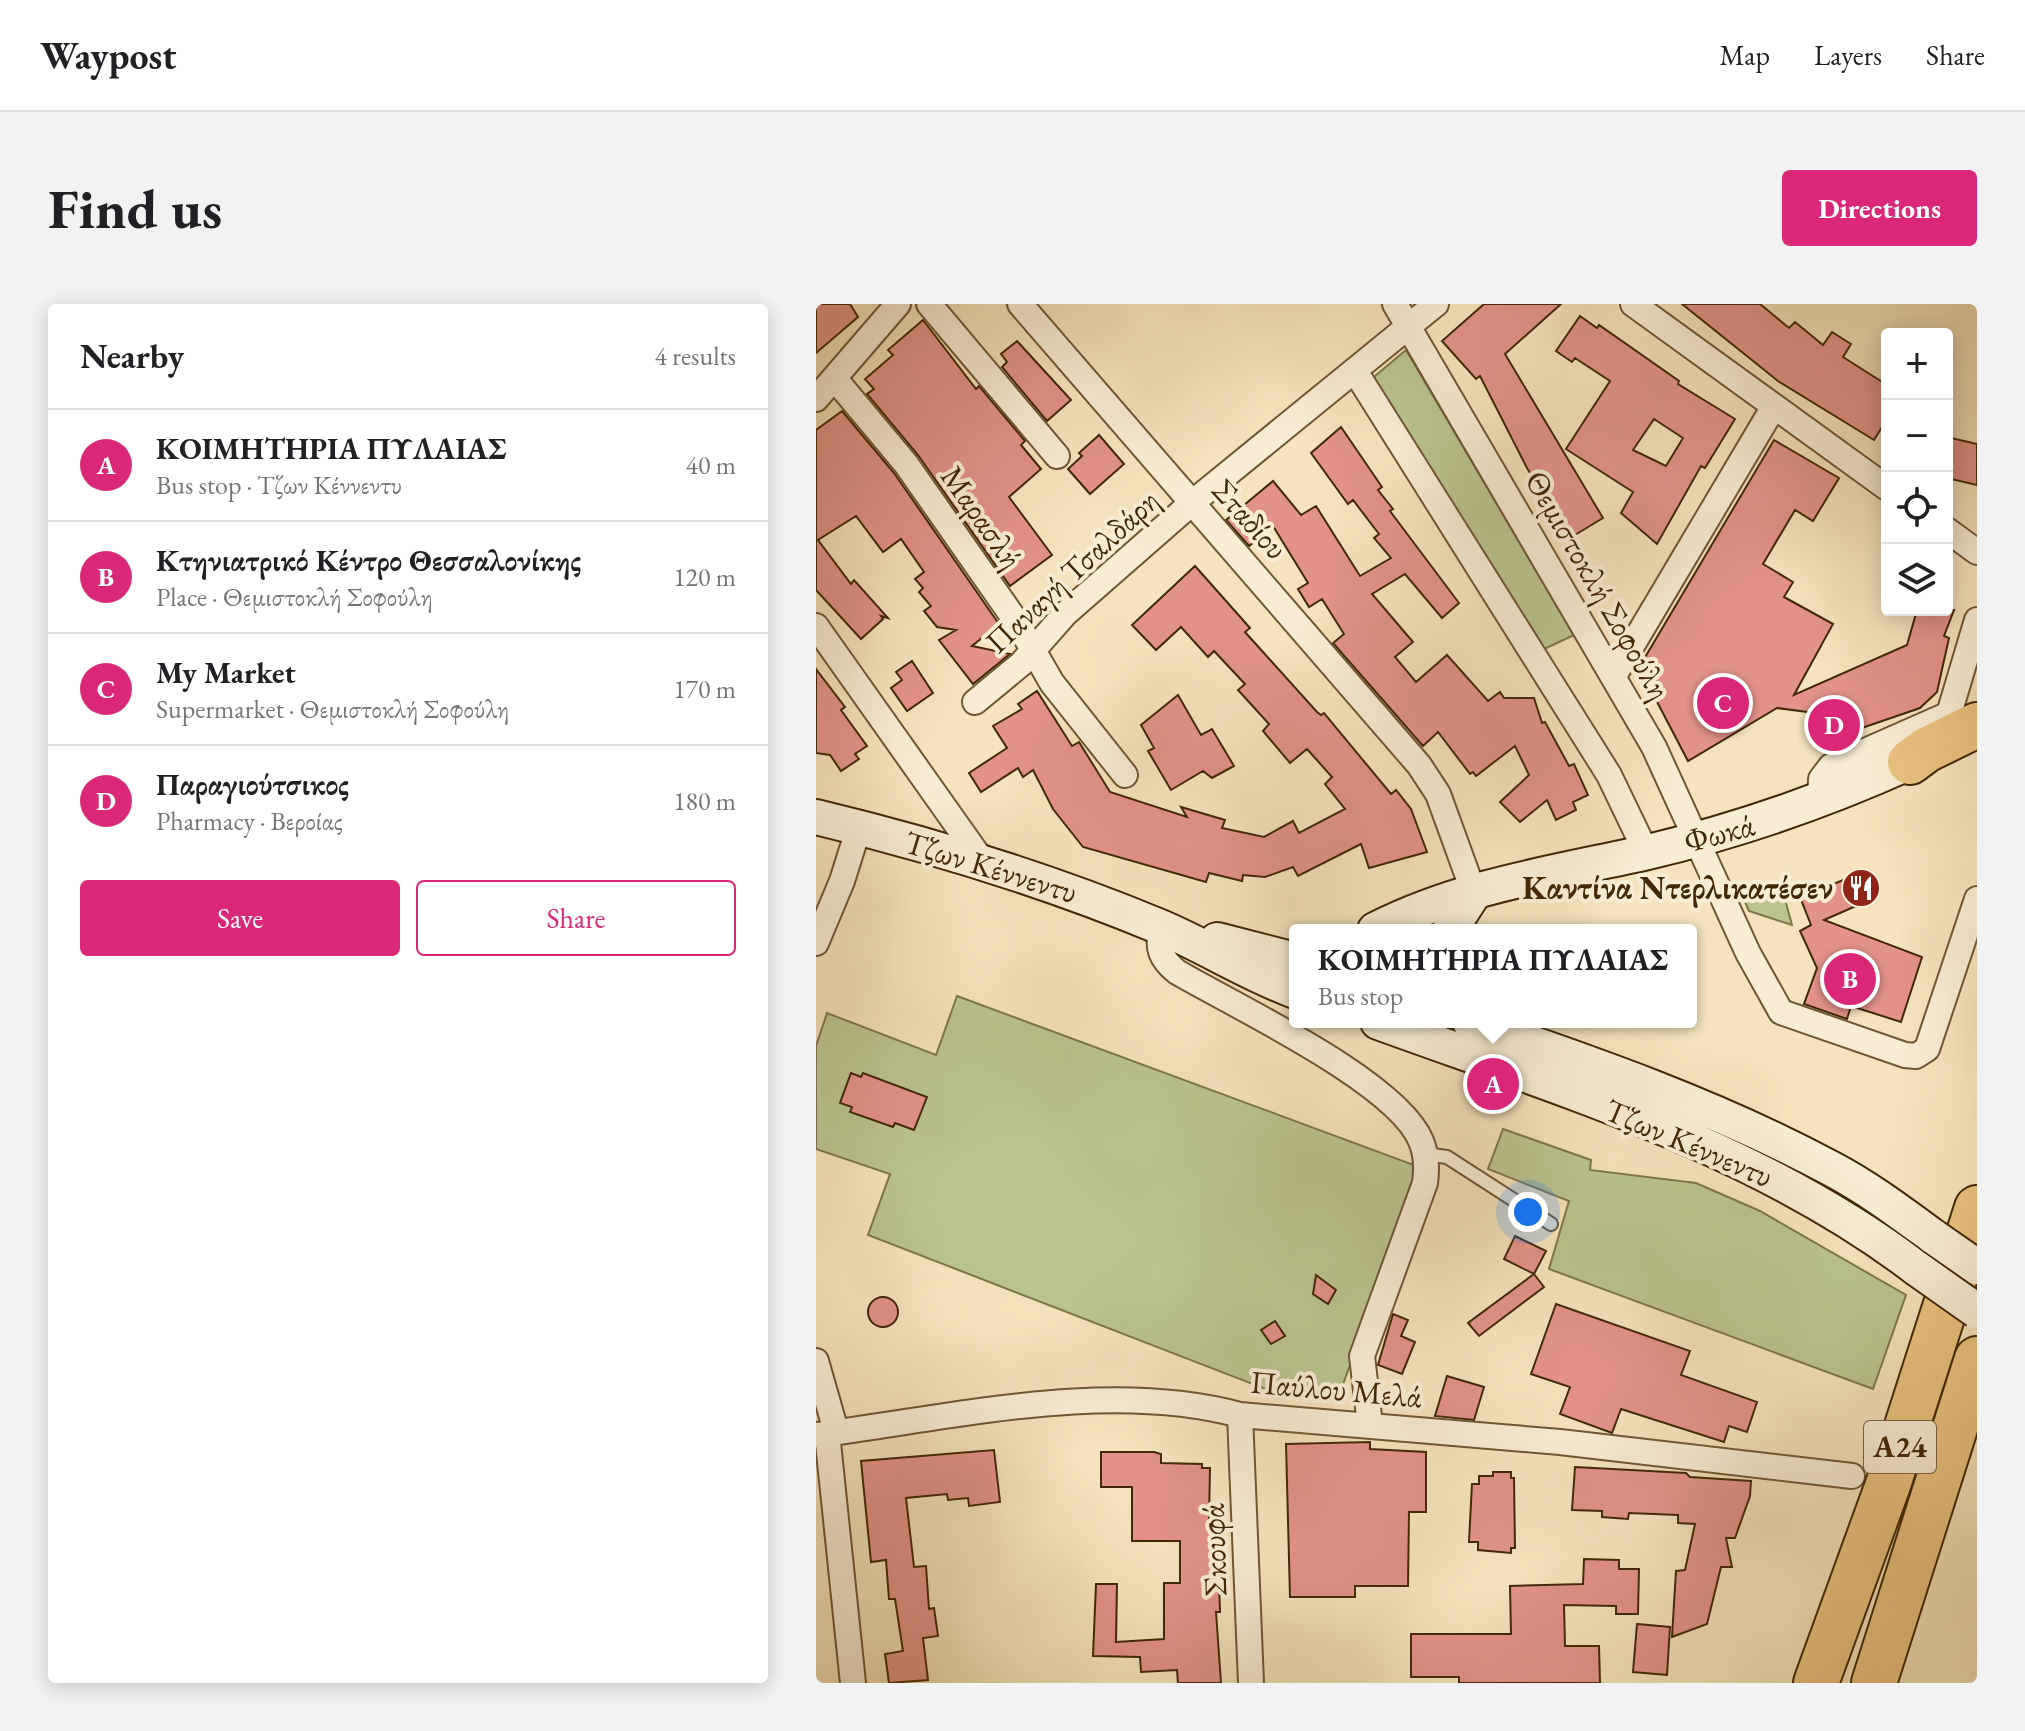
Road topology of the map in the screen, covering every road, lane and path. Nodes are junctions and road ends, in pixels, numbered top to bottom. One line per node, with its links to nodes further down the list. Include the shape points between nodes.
1 (898, 304): 9 (street)
2 (929, 304): 12 (street)
3 (1020, 304): 14 (street, Σταδίου)
4 (1395, 304): 7 (street, Θεμιστοκλή Σοφούλη)
5 (1436, 304): 7 (street, Παναγή Τσαλδάρη)
6 (1633, 304): 11 (street)
7 (1408, 326): 8 (street, Παναγή Τσαλδάρη); 20 (street, Θεμιστοκλή Σοφούλη)
8 (1355, 371): 14 (street, Παναγή Τσαλδάρη); 30 (street, via 1609,775)
9 (835, 379): 10 (street); 19 (street, Μαρασλή, via 906,464)
10 (816, 399)
11 (1773, 408): 13 (street); 20 (street)
12 (1057, 456)
13 (1881, 484)
14 (1193, 502): 19 (street, Παναγή Τσαλδάρη, via 1065,614); 32 (street, Σταδίου, via 1428,779)
15 (1953, 534): 16 (street)
16 (1977, 552)
17 (1977, 620): 26 (street, via 1949,714 1831,766 1821,779)
18 (816, 626): 31 (street)
19 (1034, 650): 21 (street, Παναγή Τσαλδάρη); 25 (street, Μαρασλή, via 1061,696)
20 (1614, 676): 29 (street, Θεμιστοκλή Σοφούλη, via 1654,747)
21 (975, 702)
22 (1977, 725): 24 (highway)
23 (1977, 745): 24 (highway)
24 (1910, 762): 26 (main road, Φωκά)
25 (1125, 775)
26 (1820, 802): 29 (main road, Φωκά)
27 (816, 817): 28 (main road, Τζων Κέννεντυ)
28 (859, 827): 31 (main road, Τζων Κέννεντυ); 37 (street)
29 (1696, 840): 30 (main road, Φωκά); 33 (street, Θεμιστοκλή Σοφούλη, via 1781,1012 1905,1055 1927,1049)
30 (1646, 852): 32 (main road, Φωκά)
31 (983, 862): 36 (main road, Τζων Κέννεντυ)
32 (1474, 893): 34 (main road, Φωκά)
33 (1977, 899)
34 (1442, 918): 35 (main road)
35 (1408, 924)
36 (1162, 927): 38 (main road, Τζων Κέννεντυ); 41 (street, via 1159,950 1171,967 1385,1098 1411,1124)
37 (816, 943)
38 (1289, 965)
39 (1397, 1028): 45 (main road, Τζων Κέννεντυ, bridge, via 1723,1154 1838,1213)
40 (1487, 1028): 44 (main road, Τζων Κέννεντυ, bridge, via 1650,1086 1834,1170)
41 (1425, 1154): 43 (lane, via 1447,1157); 49 (street, via 1425,1183 1362,1356)
42 (1977, 1208): 54 (highway, Α24, via 1889,1482)
43 (1551, 1224)
44 (1977, 1267)
45 (1977, 1311)
46 (1977, 1359): 55 (highway, Α24)
47 (816, 1361): 50 (street)
48 (1240, 1415): 49 (street, Παύλου Μελά); 50 (street, Παύλου Μελά, via 1196,1403 1103,1400); 53 (street, Σκουφά)
49 (1370, 1425): 51 (street, Παύλου Μελά)
50 (826, 1433): 52 (street)
51 (1852, 1476)
52 (853, 1683)
53 (1251, 1683)
54 (1816, 1683)
55 (1874, 1683)

